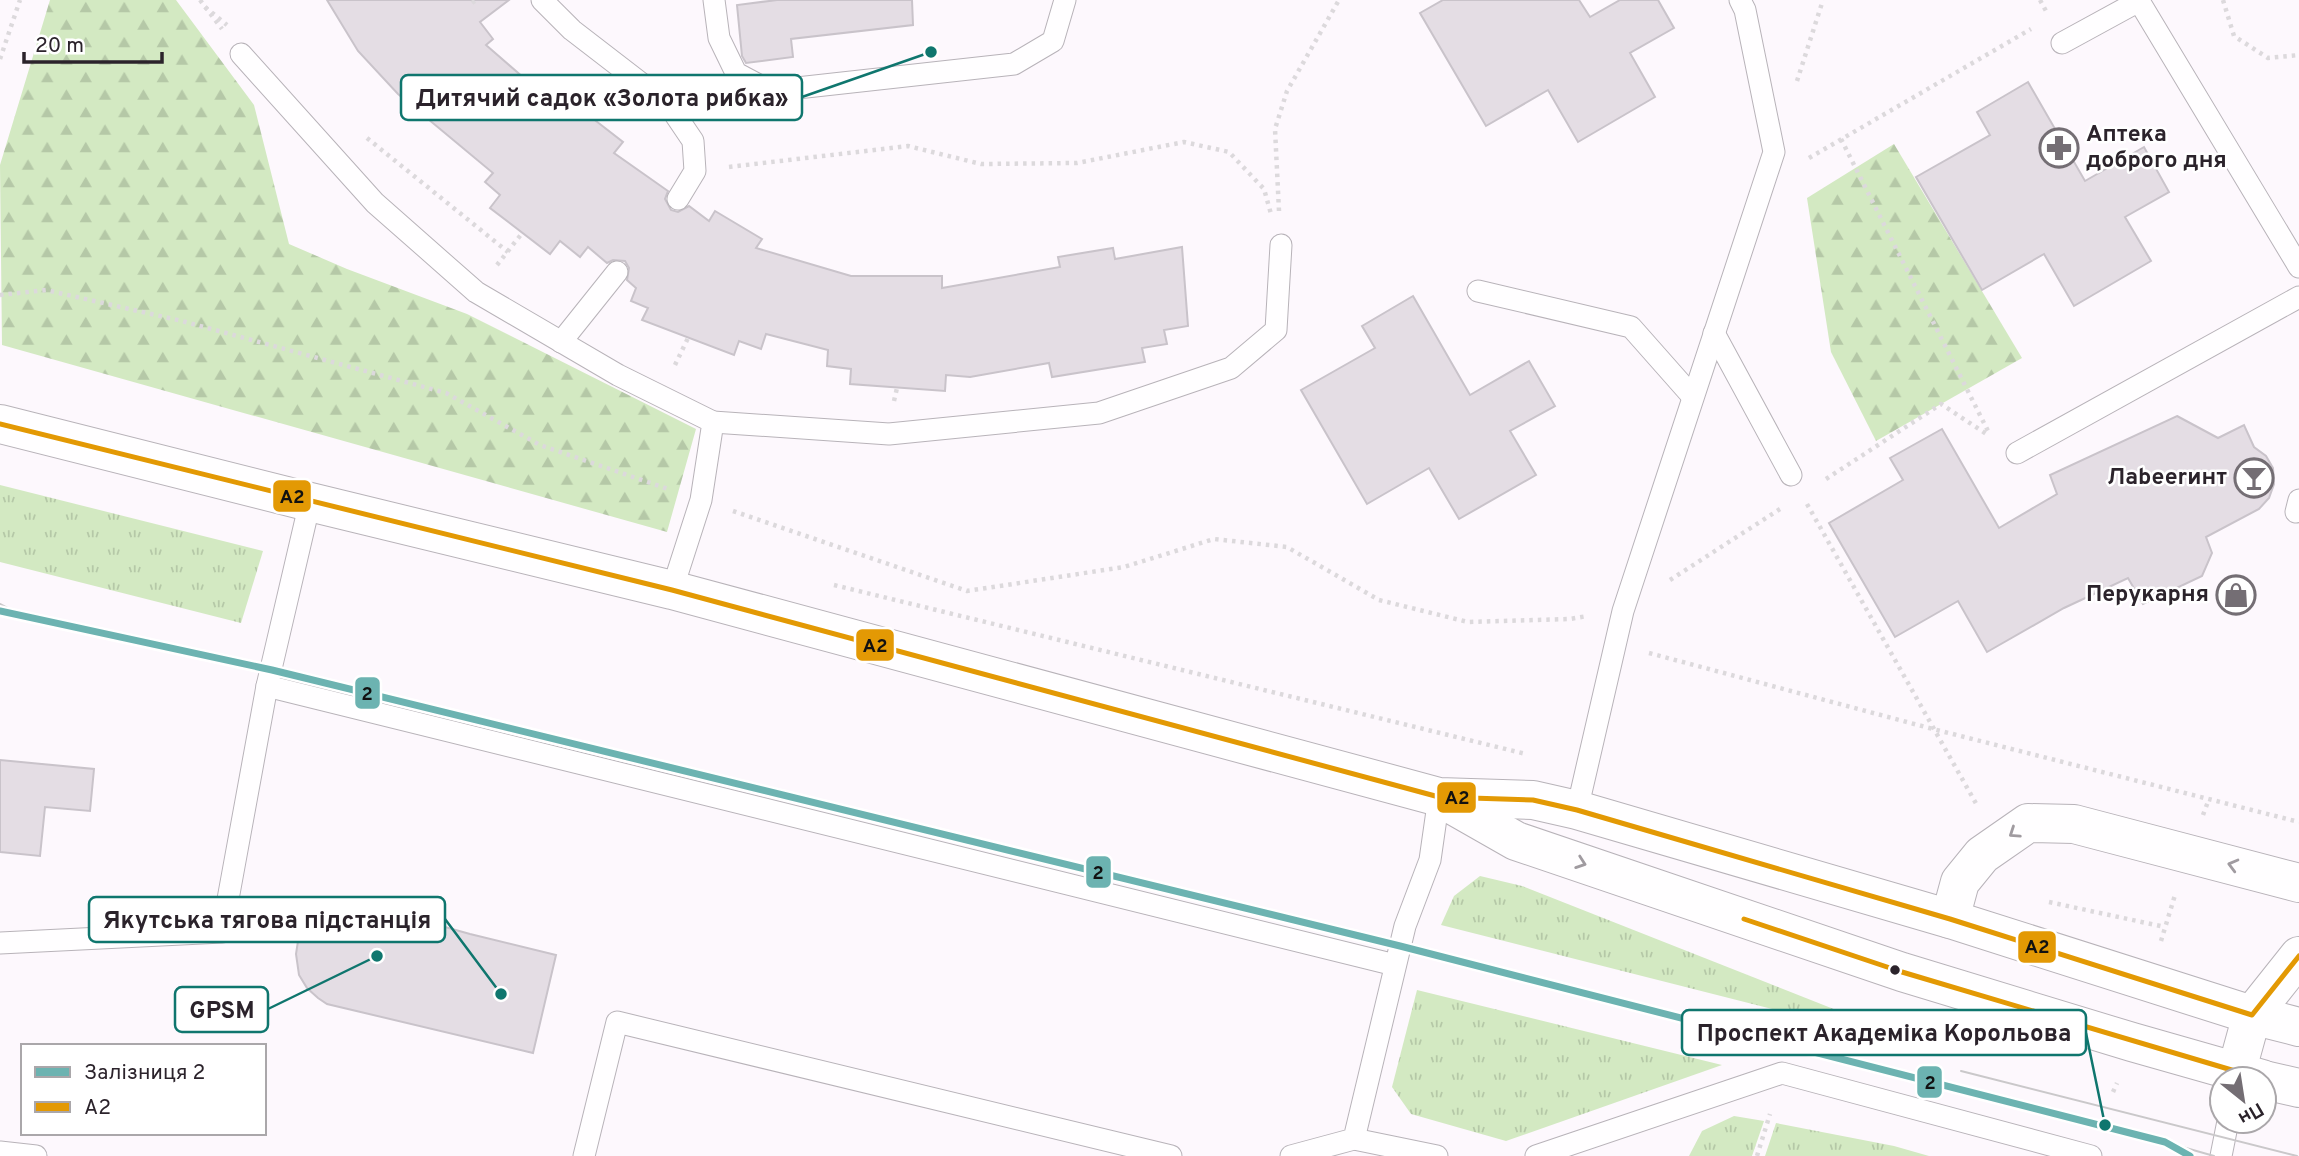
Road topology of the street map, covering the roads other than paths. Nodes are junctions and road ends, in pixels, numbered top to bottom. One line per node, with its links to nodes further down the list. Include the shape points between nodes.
1 (542, 0): 7 (lane, via 572,30 668,104 693,141 695,170)
2 (715, 0): 3 (lane, via 719,38 736,73 770,91 1014,64 1053,41)
3 (1065, 0)
4 (1740, 0): 13 (lane, via 1774,152)
5 (2062, 43): 9 (lane, via 2139,1)
6 (241, 54): 14 (lane, via 375,203 476,292)
7 (678, 199)
8 (1281, 245): 16 (lane, via 1276,331 1231,368 1099,413 889,435)
9 (2299, 267)
10 (617, 272): 14 (lane)
11 (1478, 291): 15 (lane, via 1631,327)
12 (2299, 297): 18 (lane)
13 (1714, 333): 15 (lane); 19 (lane)
14 (561, 342): 16 (lane)
15 (1692, 396): 24 (lane, via 1623,611)
16 (713, 422): 21 (lane, via 701,500)
17 (0, 424): 20 (main road)
18 (2017, 453)
19 (1791, 475)
20 (310, 502): 21 (main road); 22 (lane)
21 (672, 590): 23 (main road)
22 (267, 686): 27 (lane, via 222,932); 29 (lane)
23 (1439, 797): 24 (main road, via 1533,800); 29 (lane, via 1430,860); 32 (main road, one-way to 32, via 1516,841 1902,972)
24 (1577, 810): 26 (main road)
25 (2299, 883): 26 (main road, one-way to 26, via 2074,824 2028,823 1982,855 1960,882)
26 (1950, 919): 30 (main road)
27 (0, 943)
28 (2299, 956): 30 (main road)
29 (1395, 965): 37 (lane)
30 (2252, 1015): 31 (main road); 33 (main road)
31 (2299, 1027)
32 (2208, 1065)
33 (2250, 1065)
34 (2278, 1084): 35 (main road)
35 (2299, 1088)
36 (2225, 1135): 46 (lane)
37 (1354, 1139): 42 (lane); 43 (lane)
38 (0, 1152): 39 (lane)
39 (36, 1156)
40 (584, 1156): 41 (lane, via 618,1021)
41 (1171, 1156)
42 (1291, 1156)
43 (1437, 1156)
44 (1536, 1156): 45 (lane, via 1783,1073)
45 (2091, 1156)
46 (2221, 1156)

